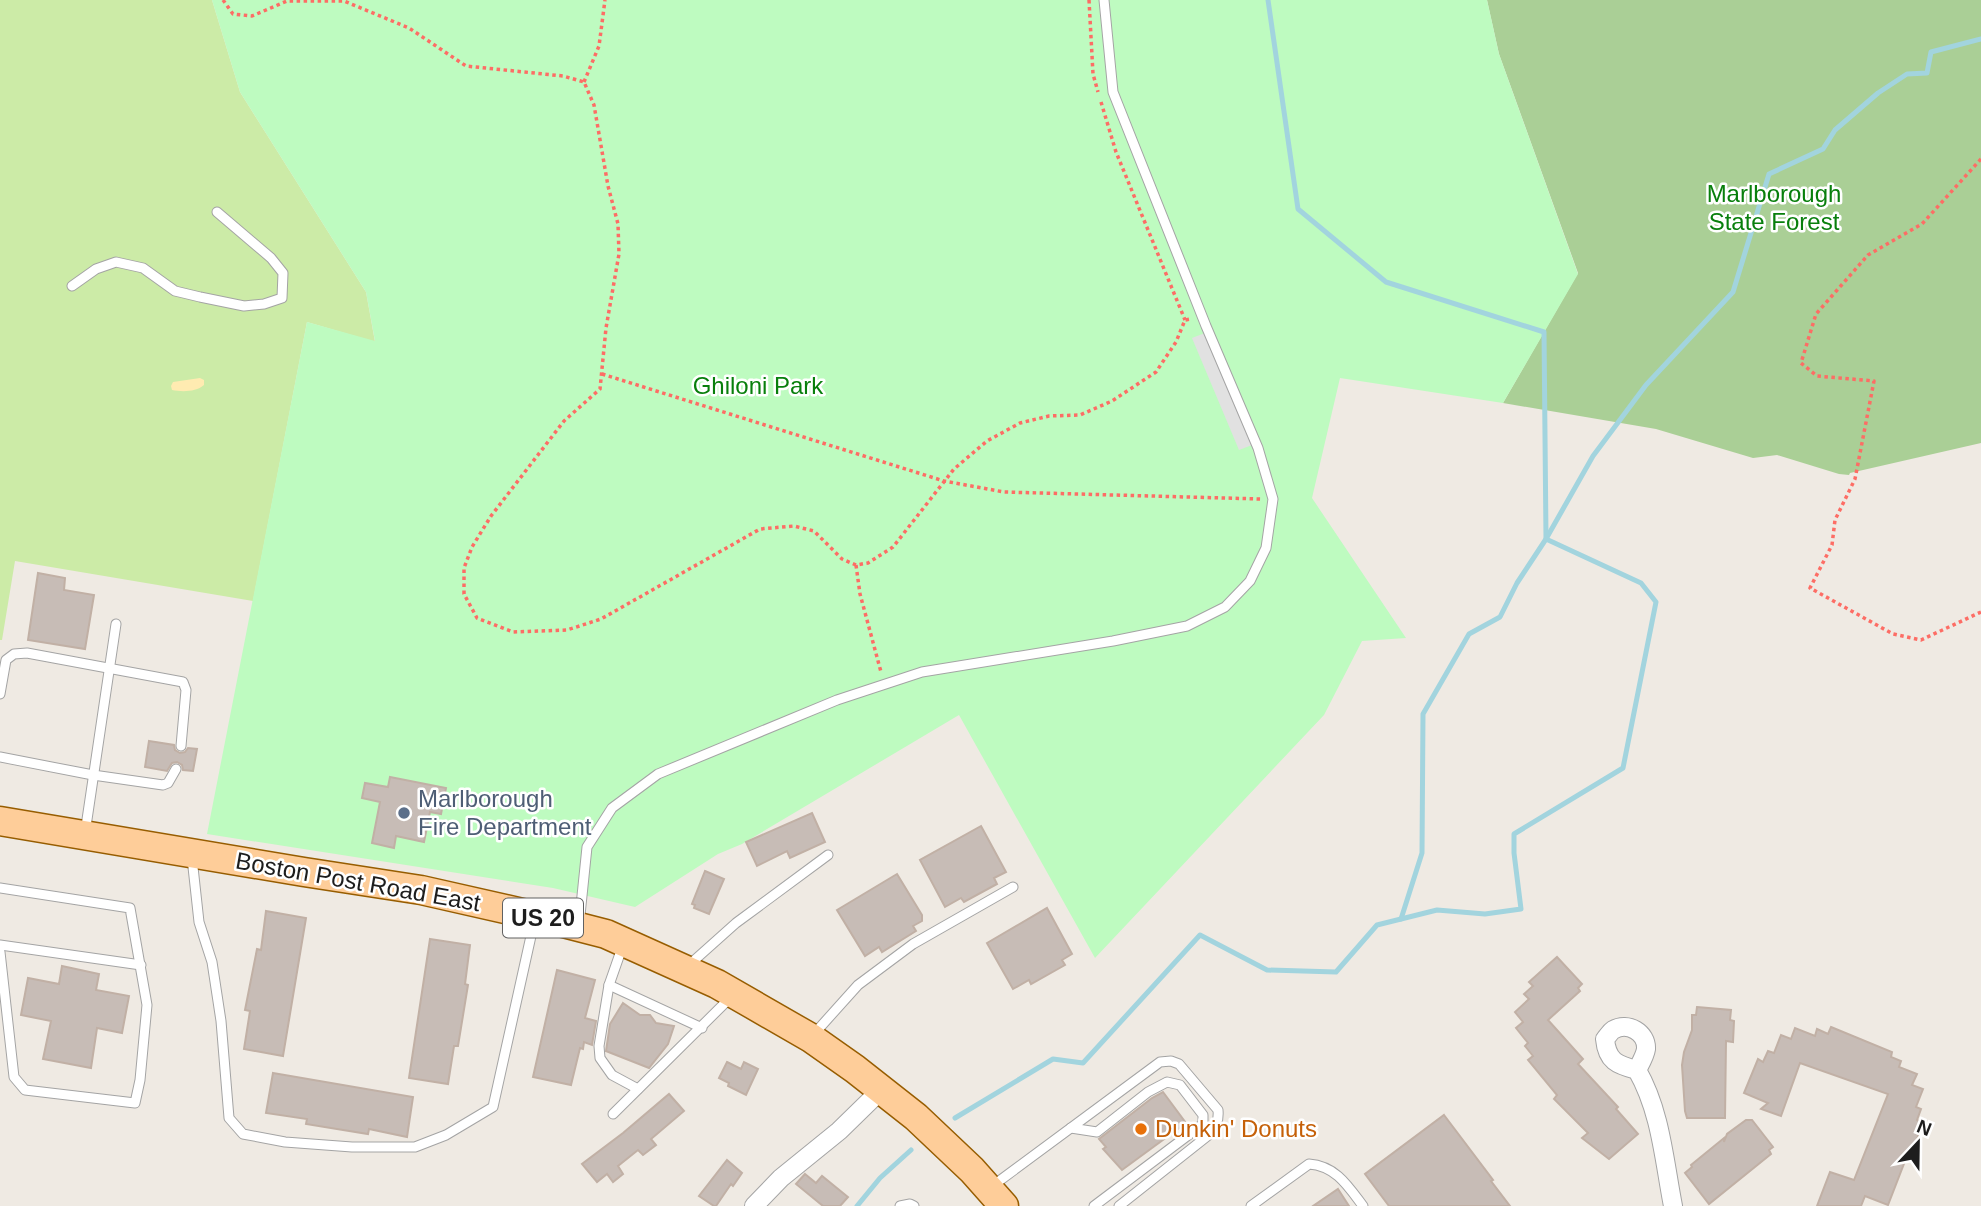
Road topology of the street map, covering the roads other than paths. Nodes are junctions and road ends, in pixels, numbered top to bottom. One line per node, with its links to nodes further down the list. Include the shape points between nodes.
1 (1104, 0): 18 (lane, via 1113,92 1258,448 1273,499 1266,548 1250,581 1225,607 1187,626 922,672 838,700 658,774 612,808 587,847)
2 (217, 212): 3 (lane, via 284,274 282,298 244,306 200,297 175,291 143,268 116,262)
3 (72, 286)
4 (116, 624): 5 (lane)
5 (109, 669): 6 (lane, via 14,654 6,660); 7 (lane, via 183,682); 10 (lane)
6 (0, 694)
7 (181, 746)
8 (0, 757): 10 (lane)
9 (176, 768): 10 (lane, via 163,785)
10 (93, 775): 12 (lane)
11 (0, 821): 12 (main road, Boston Post Road East / US 20)
12 (85, 835): 13 (main road, Boston Post Road East / US 20)
13 (191, 853): 17 (main road, Boston Post Road East / US 20, via 421,890); 17 (lane, via 221,1021 229,1118 243,1134 285,1142 415,1147 493,1107)
14 (828, 855): 23 (lane, via 736,923)
15 (1013, 887): 27 (lane, via 913,944 858,985)
16 (0, 888): 22 (lane, via 130,908)
17 (536, 916): 18 (main road, Boston Post Road East / US 20)
18 (579, 927): 19 (main road, Boston Post Road East / US 20)
19 (624, 942): 23 (main road, Boston Post Road East / US 20); 24 (lane)
20 (0, 945): 22 (lane)
21 (0, 952): 22 (lane, via 14,1077 25,1090 135,1103 148,1005)
22 (141, 965)
23 (685, 968): 25 (main road, Boston Post Road East / US 20)
24 (609, 985): 26 (lane); 29 (lane, via 600,1058 612,1075)
25 (735, 993): 26 (lane); 27 (main road, Boston Post Road East / US 20)
26 (702, 1027): 29 (lane)
27 (811, 1038): 30 (main road, Boston Post Road East / US 20)
28 (1637, 1070): 41 (street, via 1651,1100)
29 (638, 1089): 31 (lane)
30 (881, 1090): 33 (main road, Boston Post Road East / US 20, via 945,1143); 34 (street)
31 (613, 1114)
32 (1071, 1128): 33 (lane); 37 (lane, via 1097,1132 1167,1082 1180,1085 1203,1115 1203,1124); 38 (lane, via 1160,1062 1179,1065 1218,1110 1210,1135)
33 (996, 1197)
34 (754, 1206)
35 (900, 1206): 36 (lane)
36 (914, 1206)
37 (1094, 1206)
38 (1119, 1206)
39 (1251, 1206): 40 (lane, via 1309,1164 1335,1172)
40 (1363, 1206)
41 (1673, 1206)

